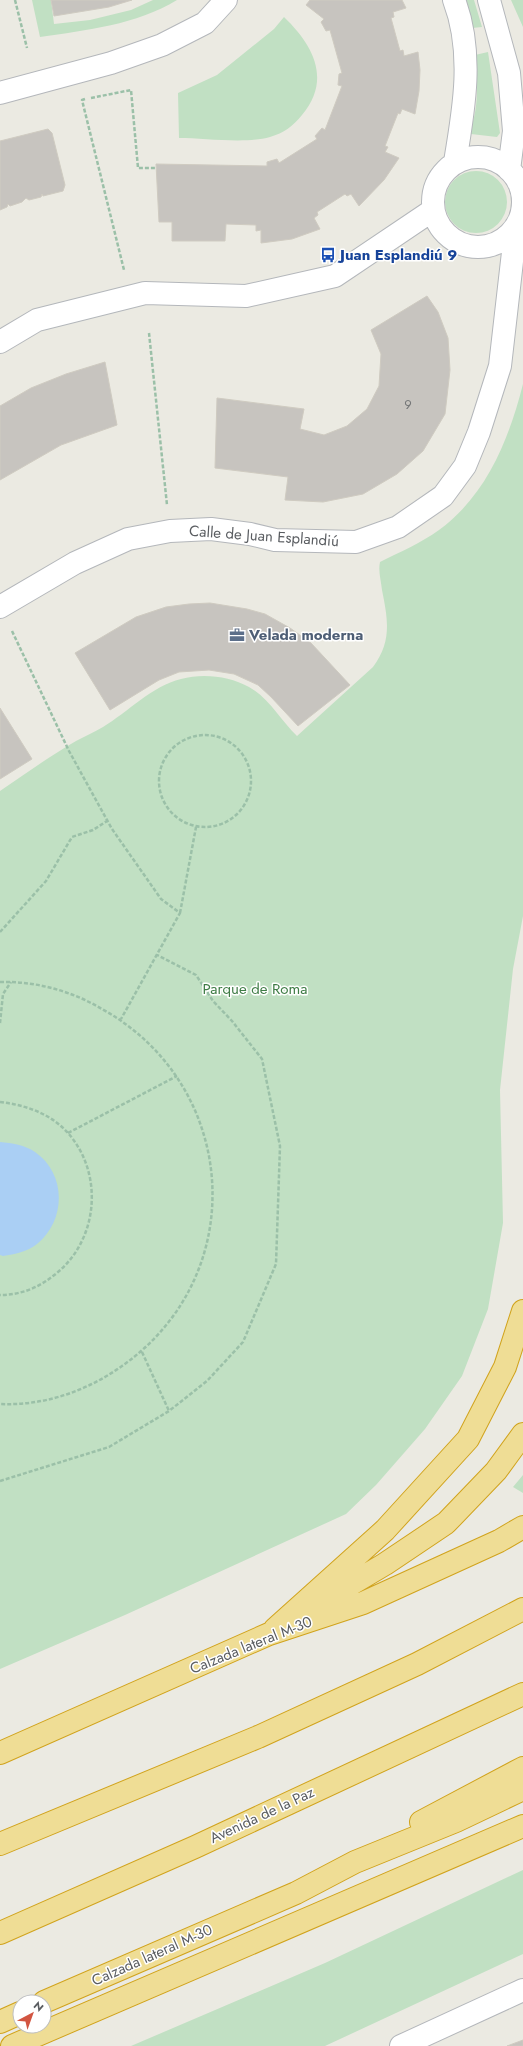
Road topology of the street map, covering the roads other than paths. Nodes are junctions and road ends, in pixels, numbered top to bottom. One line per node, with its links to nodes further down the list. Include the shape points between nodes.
1 (226, 0): 4 (street, via 205,24 162,45 111,63)
2 (454, 0): 5 (street, via 459,12 464,46 466,89)
3 (489, 0): 6 (street, via 509,73 514,131)
4 (0, 93)
5 (455, 162): 6 (street, via 466,158 484,158 500,163); 7 (street, via 441,175 433,192)
6 (509, 170): 8 (street, via 522,191 521,215)
7 (433, 210): 8 (street, via 438,224 448,236 461,245 492,245 505,238); 9 (street, via 335,276 246,296 145,293 37,320)
8 (516, 226): 10 (street, Calle de Juan Esplandiú, via 500,366 465,466 443,496 398,526 356,542 275,540 211,529 170,531 128,539 82,560)
9 (0, 342)
10 (1, 607)
11 (523, 1311): 15 (highway, via 505,1367 468,1439 385,1530)
12 (523, 1434): 15 (highway, via 496,1471 446,1523 385,1564)
13 (523, 1527): 15 (highway, Calzada lateral M-30, via 499,1541 363,1603)
14 (523, 1610): 21 (highway, via 417,1664 258,1737)
15 (269, 1634): 17 (highway, Calzada lateral M-30)
16 (523, 1694): 23 (highway, Avenida de la Paz, via 195,1847)
17 (0, 1753)
18 (523, 1768): 22 (highway, via 408,1829)
19 (523, 1789): 22 (highway, Calzada lateral M-30, via 456,1821)
20 (523, 1826): 28 (highway)
21 (0, 1844)
22 (355, 1862): 25 (highway, Calzada lateral M-30, via 296,1893)
23 (0, 1933)
24 (523, 1990): 29 (street)
25 (52, 1999)
26 (12, 2017): 27 (highway)
27 (0, 2022)
28 (12, 2046)
29 (401, 2046)

